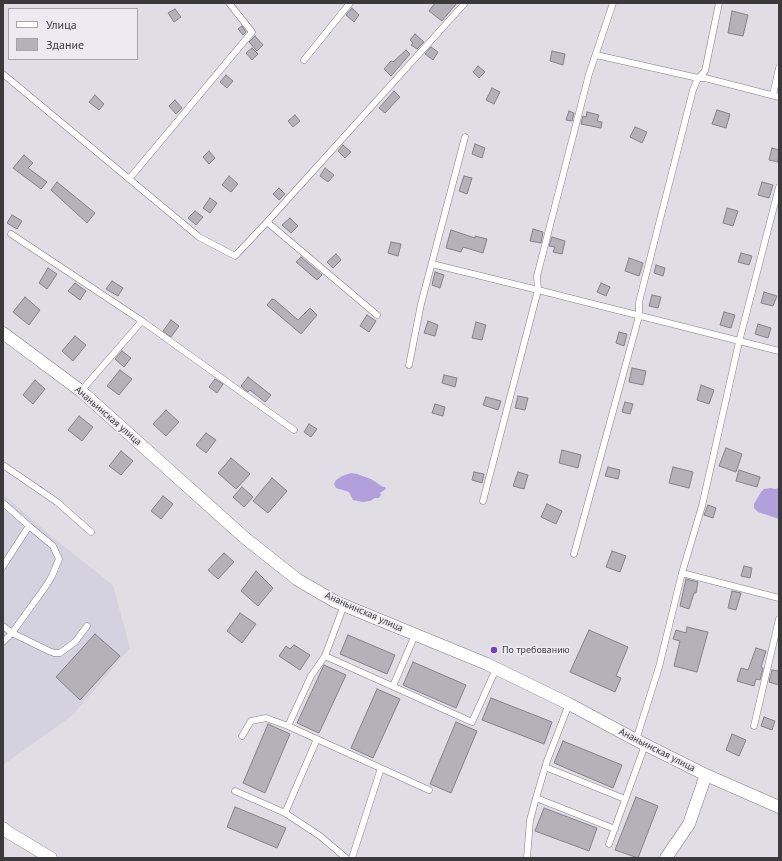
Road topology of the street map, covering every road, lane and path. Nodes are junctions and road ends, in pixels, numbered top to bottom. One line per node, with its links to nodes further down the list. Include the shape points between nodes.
1 (229, 3): 13 (lane, via 252,32)
2 (350, 3): 7 (lane)
3 (465, 3): 15 (lane)
4 (613, 3): 6 (lane)
5 (719, 3): 10 (lane, via 706,71)
6 (596, 55): 10 (lane); 18 (lane, via 537,276)
7 (304, 60)
8 (779, 68): 11 (lane)
9 (3, 74): 13 (lane)
10 (698, 78): 11 (lane); 20 (lane, via 639,302)
11 (776, 96)
12 (465, 137): 17 (lane)
13 (129, 179): 15 (lane, via 199,237 235,256)
14 (779, 187): 23 (lane)
15 (268, 222): 19 (lane)
16 (11, 234): 21 (lane)
17 (432, 264): 18 (lane); 25 (lane)
18 (538, 290): 20 (lane); 29 (lane)
19 (377, 314)
20 (639, 316): 23 (lane); 33 (lane)
21 (142, 321): 26 (lane); 27 (lane)
22 (3, 333): 26 (street, Ананьинская улица)
23 (739, 342): 24 (lane); 35 (lane, via 702,506)
24 (779, 351)
25 (409, 365)
26 (81, 391): 37 (street, Ананьинская улица, via 275,563 298,580)
27 (294, 430)
28 (3, 465): 32 (lane, via 57,502)
29 (483, 501)
30 (3, 503): 31 (lane)
31 (29, 526): 34 (lane); 41 (lane, via 53,546 59,559 52,576)
32 (91, 532)
33 (574, 554)
34 (3, 566)
35 (682, 573): 36 (lane); 52 (lane)
36 (779, 598)
37 (344, 605): 42 (street, Ананьинская улица); 44 (lane)
38 (779, 619): 49 (lane)
39 (3, 626): 41 (lane)
40 (87, 626): 41 (lane, via 75,642 60,653 54,653)
41 (12, 633): 43 (lane)
42 (415, 634): 45 (street, Ананьинская улица); 46 (lane)
43 (3, 642)
44 (326, 656): 46 (lane); 48 (lane, via 311,676)
45 (496, 669): 46 (lane, via 472,722); 47 (street, Ананьинская улица)
46 (393, 686)
47 (569, 704): 52 (street, Ананьинская улица); 53 (lane)
48 (288, 726): 50 (lane, via 266,718 251,722); 51 (lane)
49 (754, 726)
50 (242, 736)
51 (317, 739): 54 (lane); 61 (lane)
52 (640, 742): 55 (street, Ананьинская улица); 59 (lane)
53 (545, 767): 58 (lane); 59 (lane)
54 (381, 768): 56 (lane); 67 (lane)
55 (706, 775): 60 (street, Ананьинская улица); 69 (street, via 689,824)
56 (429, 790)
57 (235, 791): 61 (lane)
58 (536, 798): 62 (lane); 68 (lane, via 530,820)
59 (625, 799): 62 (lane)
60 (779, 807)
61 (285, 813): 66 (lane, via 320,836)
62 (614, 829): 64 (lane)
63 (4, 832): 65 (street)
64 (609, 844)
65 (51, 858)
66 (346, 858)
67 (352, 858)
68 (527, 858)
69 (666, 858)

